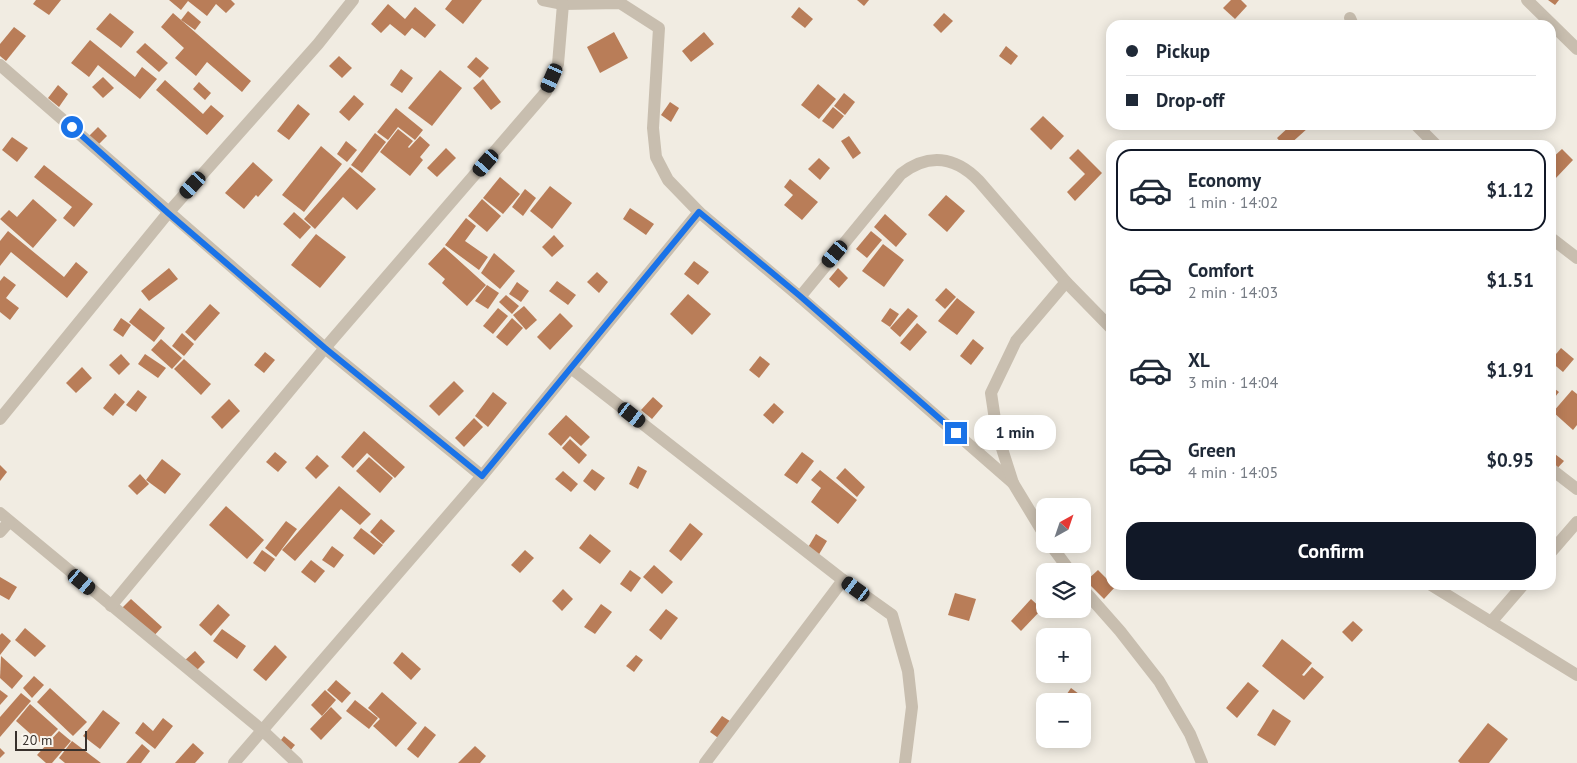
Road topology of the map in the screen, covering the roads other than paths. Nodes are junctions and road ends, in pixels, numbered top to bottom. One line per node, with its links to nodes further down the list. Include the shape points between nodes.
1 (353, 0): 13 (street)
2 (543, 0): 5 (street)
3 (1527, 0): 6 (street)
4 (621, 2): 5 (street); 12 (street, via 659,28 653,128 656,157 668,180)
5 (563, 4): 19 (street, via 558,64 546,92)
6 (1547, 20)
7 (1556, 28): 8 (street)
8 (1577, 49)
9 (0, 65): 13 (street)
10 (1421, 130): 11 (street)
11 (1431, 140)
12 (699, 212): 17 (street); 20 (street)
13 (168, 213): 19 (street); 21 (street)
14 (1556, 242): 15 (street)
15 (1577, 258)
16 (1066, 282): 17 (street, via 970,172 959,165 935,160 922,162 901,174); 18 (street); 24 (street, via 1016,341 991,393 997,433)
17 (800, 296): 24 (street)
18 (1106, 323)
19 (325, 348): 23 (street); 35 (street)
20 (571, 368): 23 (street); 31 (street)
21 (0, 420)
22 (1556, 473): 25 (street)
23 (482, 476): 38 (street)
24 (1013, 483): 27 (street)
25 (1577, 490)
26 (5, 518): 29 (street); 35 (street)
27 (1036, 521)
28 (1577, 522): 30 (street)
29 (0, 532)
30 (1556, 546)
31 (843, 580): 41 (street); 42 (street, via 892,615 908,671 912,707)
32 (1439, 590): 36 (street)
33 (1518, 590): 36 (street)
34 (1091, 598): 43 (street, via 1159,681 1190,734)
35 (111, 606): 38 (street)
36 (1491, 622): 37 (street)
37 (1577, 675)
38 (262, 730): 39 (street); 40 (street)
39 (234, 763)
40 (297, 763)
41 (705, 763)
42 (905, 763)
43 (1202, 763)

